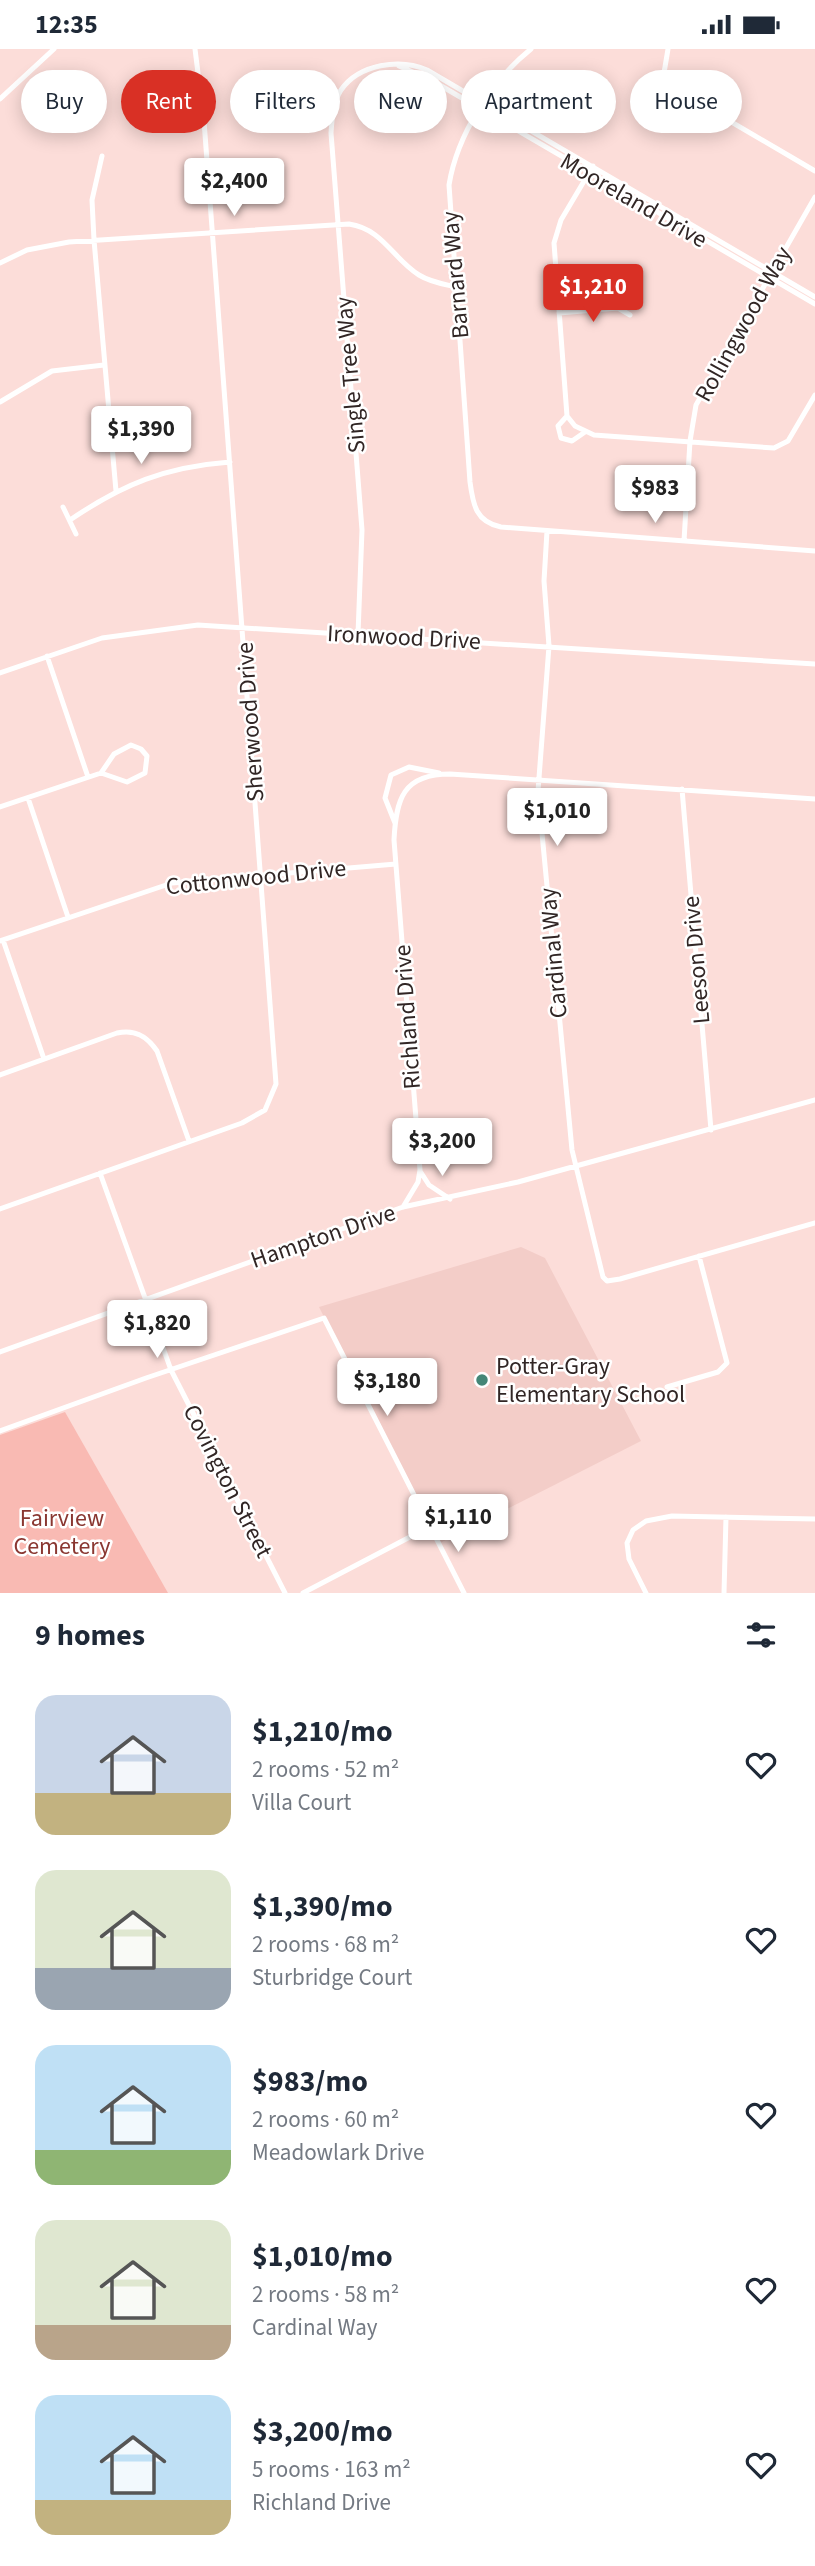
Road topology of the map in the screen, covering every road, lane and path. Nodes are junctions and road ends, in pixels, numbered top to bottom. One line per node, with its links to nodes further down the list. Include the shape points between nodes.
1 (54, 49): 10 (street)
2 (195, 49): 21 (street, Sherwood Drive)
3 (531, 49): 6 (street, Barnard Way)
4 (668, 49): 17 (street, via 664,73 675,89)
5 (393, 64): 7 (street, Mooreland Drive, via 418,66); 8 (street, via 358,75); 9 (street, Mooreland Drive)
6 (507, 70)
7 (461, 89)
8 (340, 92)
9 (461, 98)
10 (0, 99)
11 (333, 133): 20 (street, Single Tree Way)
12 (468, 133): 26 (street, Barnard Way, via 449,185)
13 (520, 133): 18 (street, Mooreland Drive)
14 (537, 133): 16 (street, Mooreland Drive)
15 (102, 156): 22 (street, via 92,200)
16 (593, 166): 18 (street); 24 (street, Mooreland Drive)
17 (815, 171)
18 (588, 173): 25 (street, Mooreland Drive); 29 (street, via 554,236)
19 (815, 197): 24 (street, Rollingwood Way)
20 (338, 224): 21 (street); 26 (street, via 372,231 419,275); 46 (street, Single Tree Way, via 362,530)
21 (212, 232): 22 (street); 37 (street, Sherwood Drive)
22 (94, 240): 23 (street, via 38,247); 31 (street)
23 (0, 263)
24 (772, 271): 25 (street, Rollingwood Way); 27 (street, Mooreland Drive)
25 (768, 279): 28 (street, Mooreland Drive); 36 (street, Rollingwood Way, via 699,396)
26 (456, 287): 41 (street, Barnard Way, via 476,511 486,522 501,527)
27 (815, 297)
28 (815, 305)
29 (559, 313): 30 (street, via 618,308); 34 (street)
30 (631, 315)
31 (104, 365): 33 (street, via 52,371); 38 (street)
32 (815, 395): 36 (street, via 791,436 779,447)
33 (0, 402)
34 (567, 416): 35 (street); 35 (street, via 558,426 561,438 572,441)
35 (585, 432): 36 (street)
36 (690, 442): 43 (street, Rollingwood Way)
37 (230, 462): 38 (street, via 162,473); 45 (street, Sherwood Drive)
38 (116, 491): 40 (street)
39 (63, 507): 40 (street)
40 (71, 520): 42 (street)
41 (547, 531): 43 (street); 47 (street, Cardinal Way, via 544,580)
42 (76, 534)
43 (684, 541): 44 (street)
44 (815, 551)
45 (244, 626): 46 (street, Ironwood Drive); 48 (street, Ironwood Drive, via 187,626 102,638); 61 (street, Sherwood Drive)
46 (358, 634): 47 (street, Ironwood Drive)
47 (549, 646): 49 (street, Ironwood Drive); 54 (street, Cardinal Way)
48 (47, 656): 50 (street, Ironwood Drive); 53 (street)
49 (815, 664)
50 (0, 673)
51 (101, 773): 51 (street, via 134,781 147,769 147,756 137,746 123,747); 53 (street)
52 (441, 774): 54 (street); 59 (street, via 413,783 400,797); 59 (street, via 409,768 391,775 384,798)
53 (88, 778): 56 (street)
54 (538, 779): 55 (street); 69 (street, Cardinal Way)
55 (682, 789): 57 (street); 67 (street, Leeson Drive)
56 (28, 798): 58 (street); 62 (street)
57 (815, 799)
58 (0, 807)
59 (395, 823): 60 (street, Richland Drive)
60 (396, 864): 61 (street, Cottonwood Drive); 70 (street, Richland Drive)
61 (260, 875): 62 (street, Cottonwood Drive, via 172,883); 68 (street, Sherwood Drive, via 274,1094 264,1110 242,1123)
62 (68, 917): 63 (street, Cottonwood Drive)
63 (2, 940): 64 (street)
64 (44, 1059): 65 (street); 68 (street, via 123,1032 142,1035 157,1051)
65 (0, 1075)
66 (815, 1100): 67 (street, Hampton Drive)
67 (710, 1130): 69 (street, Hampton Drive)
68 (189, 1141): 71 (street, Sherwood Drive)
69 (575, 1167): 72 (street, Hampton Drive); 76 (street, Cardinal Way, via 605,1280)
70 (420, 1170): 72 (street, via 429,1185); 73 (street, Richland Drive)
71 (100, 1173): 74 (street, Sherwood Drive); 77 (street, Covington Street)
72 (450, 1199): 73 (street, Hampton Drive)
73 (403, 1207): 77 (street, Hampton Drive)
74 (0, 1209)
75 (815, 1223): 76 (street)
76 (699, 1256): 80 (street, via 727,1363 718,1372)
77 (146, 1301): 78 (street, Hampton Drive); 79 (street, Covington Street)
78 (0, 1352)
79 (171, 1370): 81 (street); 84 (street, via 324,1318); 85 (street, Covington Street)
80 (667, 1387)
81 (0, 1431)
82 (726, 1517): 83 (street); 88 (street, via 663,1516 633,1530 627,1551); 89 (street)
83 (815, 1519)
84 (429, 1527): 86 (street); 87 (street)
85 (285, 1593)
86 (303, 1593)
87 (464, 1593)
88 (646, 1593)
89 (724, 1593)

